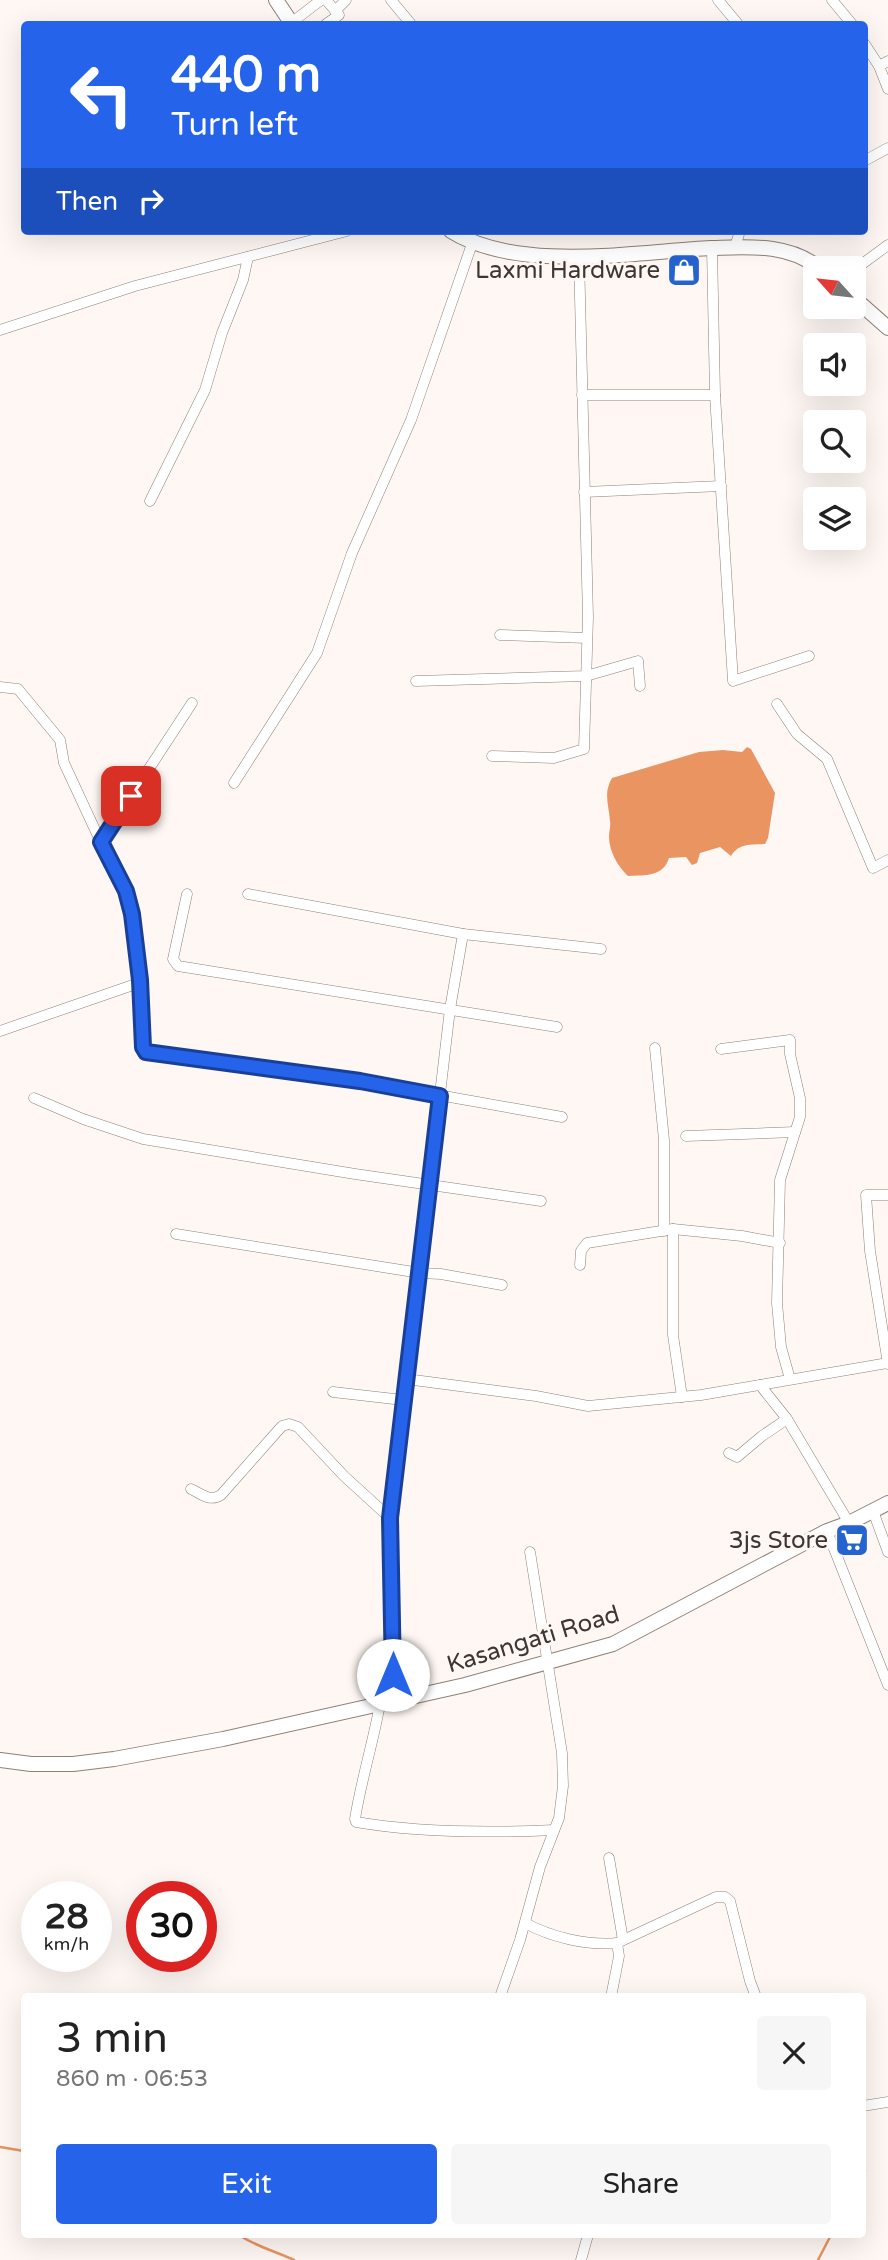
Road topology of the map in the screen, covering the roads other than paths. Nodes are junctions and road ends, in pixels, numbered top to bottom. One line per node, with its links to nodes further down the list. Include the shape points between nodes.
1 (276, 0): 8 (street)
2 (323, 0): 7 (street); 9 (street)
3 (346, 0): 7 (street)
4 (391, 0): 11 (street)
5 (718, 0): 12 (street)
6 (832, 0): 13 (street)
7 (335, 11): 10 (street, via 339,15)
8 (290, 21)
9 (296, 21)
10 (330, 21)
11 (408, 21)
12 (736, 21)
13 (845, 21)
14 (868, 47): 15 (street)
15 (883, 63): 16 (street)
16 (888, 89)
17 (888, 148): 18 (street)
18 (868, 159)
19 (332, 235): 26 (street)
20 (459, 235): 22 (street)
21 (738, 235): 24 (street)
22 (473, 242): 27 (street, via 510,252); 48 (street, via 411,420 352,553 317,653)
23 (888, 245): 29 (street)
24 (734, 247): 25 (street); 28 (street, via 779,250)
25 (712, 248): 27 (street); 34 (street)
26 (248, 257): 32 (street, via 135,286); 37 (street, via 205,390)
27 (579, 257): 33 (street)
28 (803, 259)
29 (866, 261)
30 (866, 309): 31 (street)
31 (888, 328)
32 (0, 330)
33 (582, 395): 34 (street); 36 (street)
34 (715, 395): 35 (street)
35 (721, 486): 36 (street); 40 (street, via 733,681)
36 (584, 492): 39 (street)
37 (150, 501)
38 (500, 635): 39 (street)
39 (587, 638): 41 (street)
40 (809, 656)
41 (586, 676): 42 (street); 43 (street, via 638,661); 47 (street, via 584,749 554,758)
42 (415, 681)
43 (640, 686)
44 (0, 687): 49 (street, via 18,689 60,740 64,763)
45 (192, 704): 49 (street)
46 (777, 704): 50 (street, via 797,734 827,759 873,868)
47 (492, 756)
48 (234, 783)
49 (101, 842): 55 (street, via 126,891)
50 (888, 860)
51 (187, 894): 56 (street, via 173,959 178,966)
52 (248, 894): 53 (street)
53 (463, 934): 54 (street); 56 (street)
54 (601, 949)
55 (140, 980): 58 (street); 61 (street, via 143,1047 148,1053)
56 (450, 1009): 57 (street); 61 (street)
57 (557, 1027)
58 (0, 1031)
59 (655, 1048): 69 (street)
60 (721, 1049): 64 (street, via 790,1040 800,1098)
61 (440, 1096): 63 (street); 66 (street)
62 (34, 1098): 66 (street, via 143,1139)
63 (562, 1117)
64 (795, 1132): 65 (street); 71 (street, via 780,1180)
65 (687, 1136)
66 (429, 1185): 68 (street); 73 (street)
67 (888, 1195): 75 (street, via 866,1195)
68 (541, 1201)
69 (669, 1230): 71 (street); 72 (street, via 586,1243); 80 (street, via 673,1335)
70 (176, 1234): 73 (street)
71 (780, 1243): 77 (street, via 777,1303 781,1348)
72 (580, 1265)
73 (420, 1273): 74 (street); 76 (street)
74 (502, 1285)
75 (888, 1363): 77 (street)
76 (406, 1379): 80 (street, via 588,1406); 81 (street)
77 (790, 1379): 78 (street)
78 (761, 1385): 80 (street); 82 (street)
79 (333, 1392): 81 (street)
80 (682, 1397)
81 (403, 1400): 87 (street)
82 (787, 1419): 83 (street, via 737,1457); 88 (street)
83 (729, 1453)
84 (191, 1489): 87 (street, via 212,1498 221,1495 282,1426 289,1424 298,1427)
85 (888, 1503): 86 (street, Kasangati Road)
86 (873, 1511): 88 (street, Kasangati Road); 91 (street)
87 (390, 1518): 94 (street)
88 (849, 1523): 89 (street, Kasangati Road)
89 (827, 1531): 92 (street, Kasangati Road, via 612,1644); 93 (street)
90 (530, 1552): 92 (street)
91 (888, 1552)
92 (549, 1661): 94 (street, Kasangati Road); 96 (street, via 563,1786)
93 (888, 1685)
94 (387, 1702): 95 (street, Kasangati Road, via 114,1759 73,1764); 96 (street, via 356,1822 506,1832)
95 (0, 1760)
96 (554, 1830): 98 (street)
97 (609, 1858): 99 (street)
98 (525, 1923): 99 (street, via 574,1939); 100 (street)
99 (620, 1942): 101 (street); 102 (street, via 724,1897 730,1902)
100 (501, 1993)
101 (612, 1993)
102 (754, 1993)
103 (888, 2102): 104 (street)
104 (866, 2103)
105 (587, 2238): 106 (street)
106 (580, 2260)

